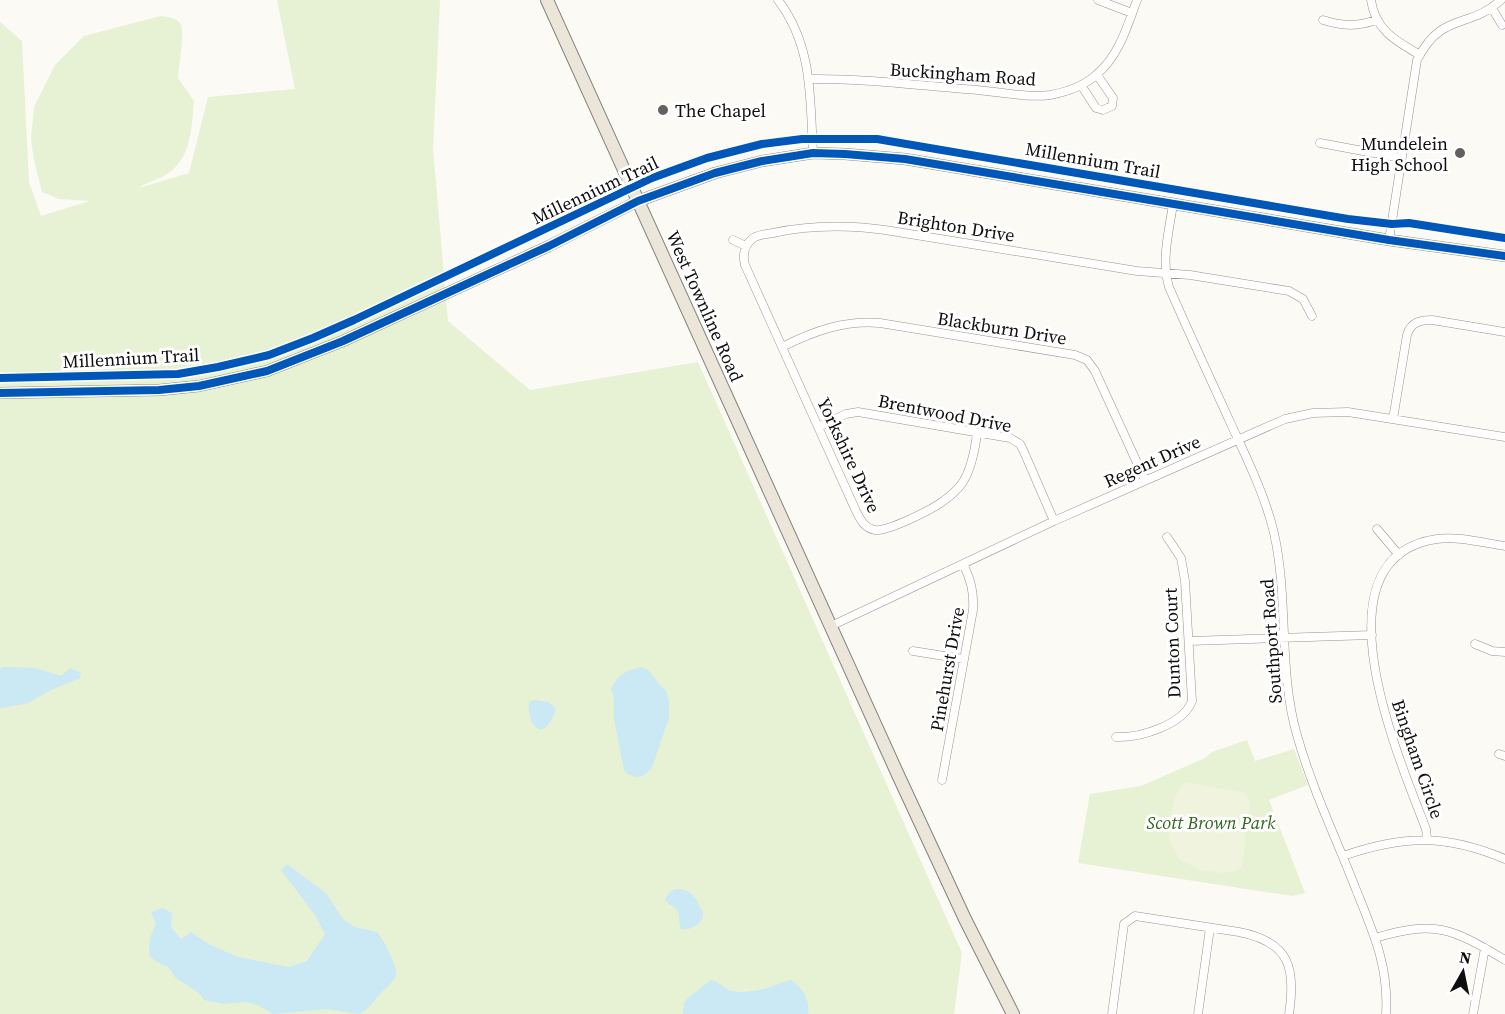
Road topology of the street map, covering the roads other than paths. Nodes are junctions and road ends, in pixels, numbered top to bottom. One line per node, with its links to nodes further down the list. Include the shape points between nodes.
1 (547, 0): 19 (main road, West Townline Road)
2 (778, 0): 14 (street, via 800,38)
3 (1098, 0): 8 (street)
4 (1137, 0): 8 (street, Buckingham Road)
5 (1371, 0): 10 (street)
6 (1501, 0): 7 (street)
7 (1492, 8): 11 (street); 12 (street, via 1441,29)
8 (1132, 13): 13 (street, Buckingham Road, via 1116,52)
9 (1323, 20): 10 (street, via 1360,26)
10 (1376, 20): 12 (street, via 1391,38)
11 (1502, 25)
12 (1420, 55): 18 (street)
13 (1097, 75): 15 (street, Buckingham Road); 15 (street, via 1113,98 1112,106 1103,111 1096,108)
14 (808, 79): 15 (street, Buckingham Road, via 1040,95); 17 (street)
15 (1081, 85)
16 (1320, 143): 18 (street)
17 (813, 153): 19 (street, via 734,167); 20 (street, via 905,159)
18 (1401, 158): 22 (street)
19 (638, 201): 29 (street, via 343,341 267,371 159,390); 42 (main road, West Townline Road)
20 (1173, 204): 22 (street); 25 (street)
21 (733, 240): 23 (street)
22 (1389, 240): 24 (street)
23 (746, 246): 25 (street, Brighton Drive, via 758,236 788,230 862,227); 28 (street, Yorkshire Drive, via 745,265)
24 (1505, 256)
25 (1164, 272): 26 (street, Brighton Drive, via 1289,291 1303,299); 34 (street, Southport Road)
26 (1312, 316)
27 (1505, 332): 30 (street, via 1432,320 1412,324)
28 (782, 347): 31 (street, Yorkshire Drive); 35 (street, Blackburn Drive, via 823,328 851,322 880,322 1074,355 1087,360 1095,371)
29 (0, 393)
30 (1393, 419): 33 (street, Regent Drive); 34 (street, Regent Drive, via 1348,412 1313,413 1285,419)
31 (818, 427): 32 (street, Brentwood Drive, via 858,412); 32 (street, Yorkshire Drive, via 861,520 869,528 880,530 938,505 955,492 973,459)
32 (976, 433): 36 (street, Brentwood Drive, via 1010,438 1020,444)
33 (1505, 437)
34 (1238, 439): 35 (street, Regent Drive); 44 (street, Southport Road, via 1274,533)
35 (1145, 480): 36 (street, Regent Drive)
36 (1054, 521): 41 (street, Regent Drive)
37 (1377, 529): 40 (street)
38 (1167, 537): 45 (street, Dunton Court, via 1181,558)
39 (1505, 546): 40 (street, Bingham Circle, via 1437,539)
40 (1399, 555): 43 (street, Bingham Circle, via 1376,588)
41 (963, 564): 42 (street, Regent Drive); 49 (street, Pinehurst Drive, via 974,593)
42 (831, 626): 59 (main road, West Townline Road)
43 (1372, 635): 44 (street); 52 (street, Bingham Circle, via 1385,715)
44 (1285, 638): 45 (street); 53 (street, Southport Road, via 1287,682 1297,736)
45 (1190, 641): 50 (street, Dunton Court, via 1192,701 1187,711 1149,732)
46 (1475, 644): 48 (street)
47 (913, 651): 49 (street)
48 (1505, 652)
49 (963, 659): 51 (street, Pinehurst Drive)
50 (1116, 737)
51 (942, 780)
52 (1427, 839): 53 (street, via 1400,840); 54 (street, via 1460,843)
53 (1343, 856): 56 (street, Southport Road)
54 (1505, 859)
55 (1209, 928): 60 (street, via 1135,916 1127,921); 61 (street); 62 (street, via 1255,935 1279,950 1291,973)
56 (1375, 938): 57 (street, via 1404,929 1432,928 1452,932); 63 (street, Southport Road, via 1385,975)
57 (1485, 948): 58 (street); 64 (street)
58 (1505, 960)
59 (1013, 1014)
60 (1112, 1014)
61 (1198, 1014)
62 (1289, 1014)
63 (1386, 1014)
64 (1473, 1014)

